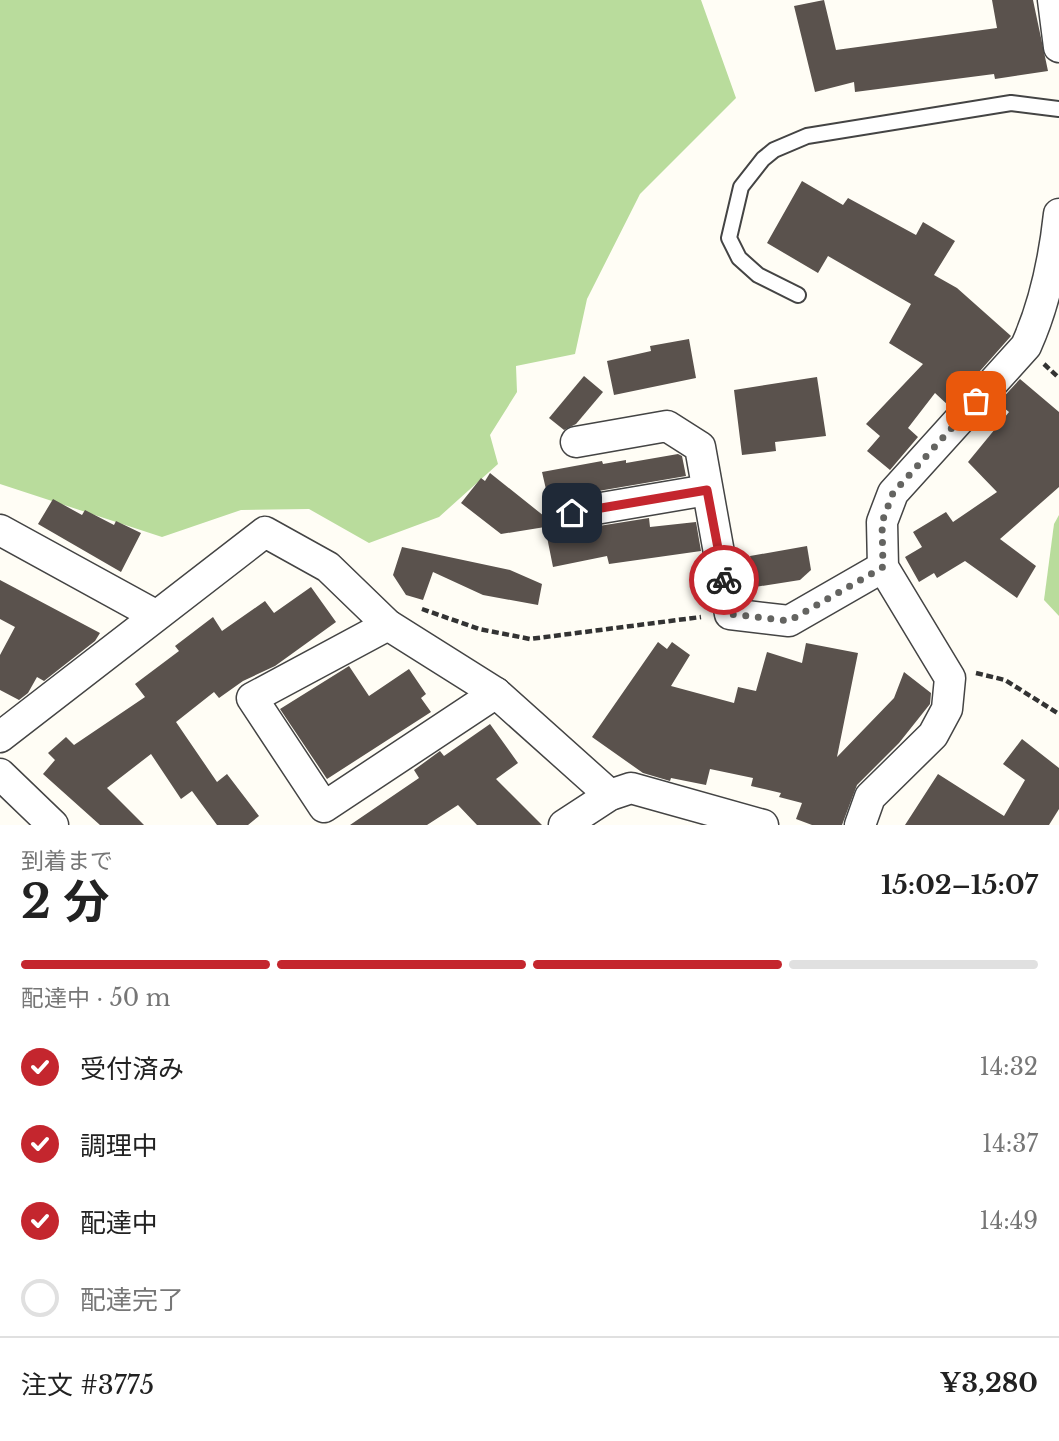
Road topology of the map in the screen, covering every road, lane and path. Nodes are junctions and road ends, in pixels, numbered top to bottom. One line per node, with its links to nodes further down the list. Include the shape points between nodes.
1 (1053, 0): 2 (street)
2 (1059, 47)
3 (1059, 110): 5 (lane, via 1010,103 807,136 774,150 741,187 729,238 739,258 758,275)
4 (1059, 214): 10 (street, via 1055,254 1026,346 893,493 882,522)
5 (798, 295)
6 (576, 442): 7 (street, via 667,426 700,447)
7 (707, 490): 8 (street); 12 (street)
8 (572, 513)
9 (0, 530): 13 (street)
10 (883, 567): 12 (street, via 789,621); 24 (street, via 950,678 947,709 933,734 870,797)
11 (413, 605): 12 (path, via 479,629 530,639)
12 (730, 614)
13 (155, 615): 14 (street, via 265,531 328,567); 18 (street)
14 (388, 625): 16 (street); 16 (street, via 252,698 324,807)
15 (974, 672): 17 (path, via 1005,680)
16 (496, 693): 20 (street)
17 (1059, 715)
18 (0, 737)
19 (0, 774): 21 (street)
20 (610, 795): 22 (street); 23 (street, via 631,788)
21 (53, 825)
22 (564, 825)
23 (763, 825)
24 (860, 825)

